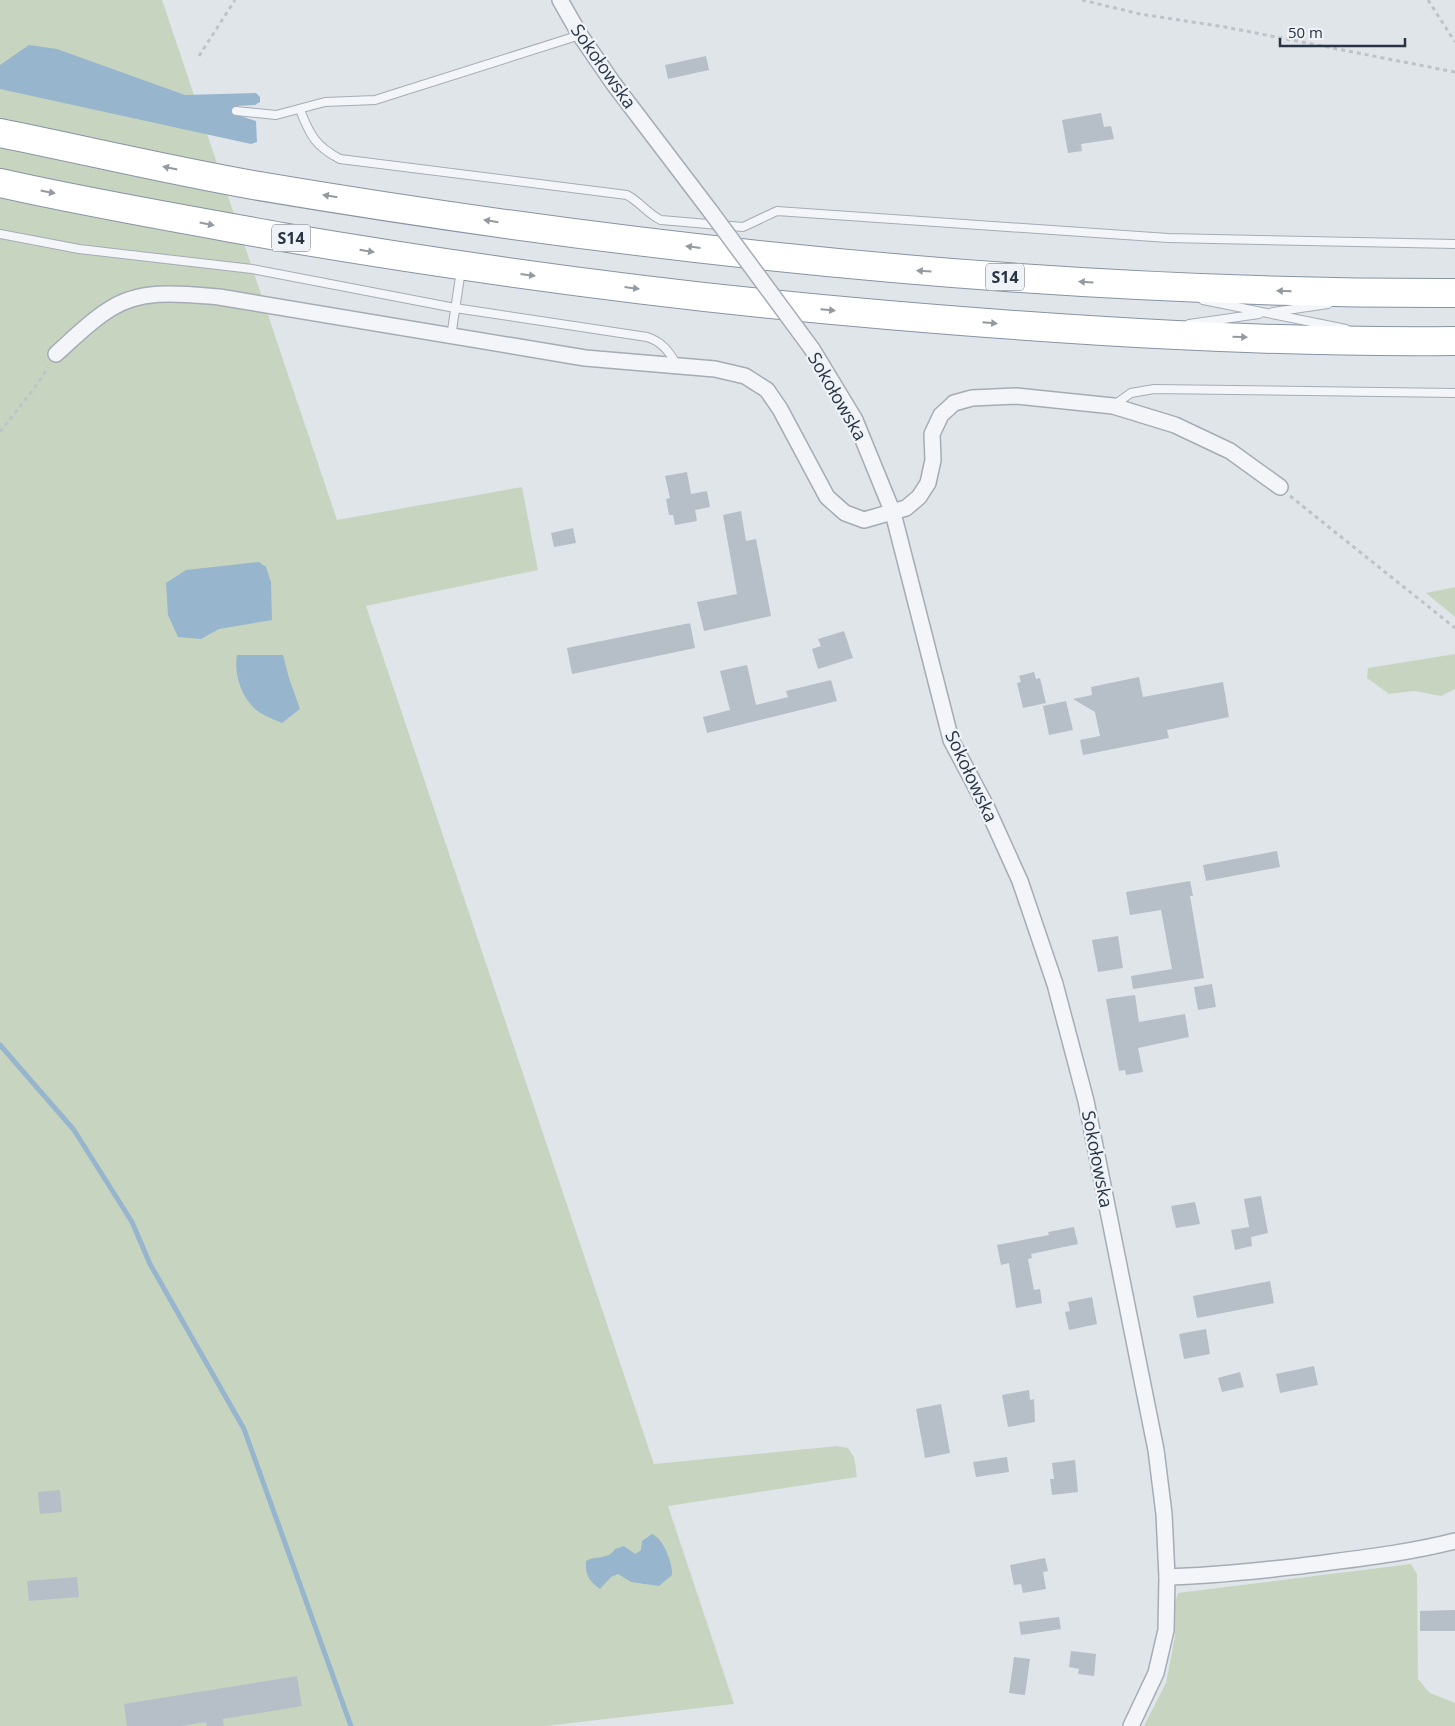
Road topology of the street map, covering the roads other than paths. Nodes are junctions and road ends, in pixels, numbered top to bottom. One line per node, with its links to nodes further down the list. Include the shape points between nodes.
1 (560, 0): 2 (street, Sokołowska)
2 (580, 35): 4 (lane, via 374,100 325,102); 30 (street, Sokołowska, bridge, via 812,349 855,420)
3 (236, 110): 4 (lane, via 276,115)
4 (300, 110): 8 (lane, via 314,140 326,152 340,158 627,195 649,215 661,220 743,227 777,211 1168,238)
5 (0, 133): 10 (highway, S14, one-way to 5, via 843,265 556,231 250,184)
6 (0, 183): 9 (highway, S14, one-way to 9, via 208,224)
7 (0, 234): 17 (lane, via 79,249 252,269)
8 (1455, 244)
9 (462, 267): 17 (lane); 21 (highway, S14, one-way to 21, via 769,305)
10 (1129, 285): 11 (highway, S14, one-way to 10); 13 (lane)
11 (1407, 293): 12 (highway, S14); 15 (lane)
12 (1455, 293)
13 (1184, 296)
14 (1193, 298): 18 (lane)
15 (1351, 301)
16 (1341, 302): 18 (lane)
17 (455, 308): 22 (lane); 26 (lane, via 647,337 665,346)
18 (1266, 313): 19 (lane); 21 (lane)
19 (1351, 330)
20 (1360, 331): 23 (lane)
21 (1128, 332): 23 (highway, S14, one-way to 23)
22 (451, 337): 25 (street, via 220,297 168,294 138,296 110,308); 26 (street, via 585,358)
23 (1407, 341): 24 (highway, S14)
24 (1455, 341)
25 (56, 354)
26 (678, 366): 30 (street, via 715,368 745,376 767,390 827,497 845,513 864,520)
27 (1455, 393): 28 (lane, via 1154,389 1131,393)
28 (1113, 406): 29 (street, via 1175,425 1230,451); 30 (street, via 1016,396 972,398 954,403 941,415 932,434 933,460 928,483 919,497 906,508)
29 (1280, 487)
30 (893, 513): 32 (street, Sokołowska, via 951,740 1020,881 1055,984 1081,1082 1156,1450)
31 (1455, 1541): 32 (street, via 1360,1559 1210,1576)
32 (1168, 1577): 33 (street, Sokołowska, via 1166,1630 1161,1656 1151,1688)
33 (1131, 1726)

